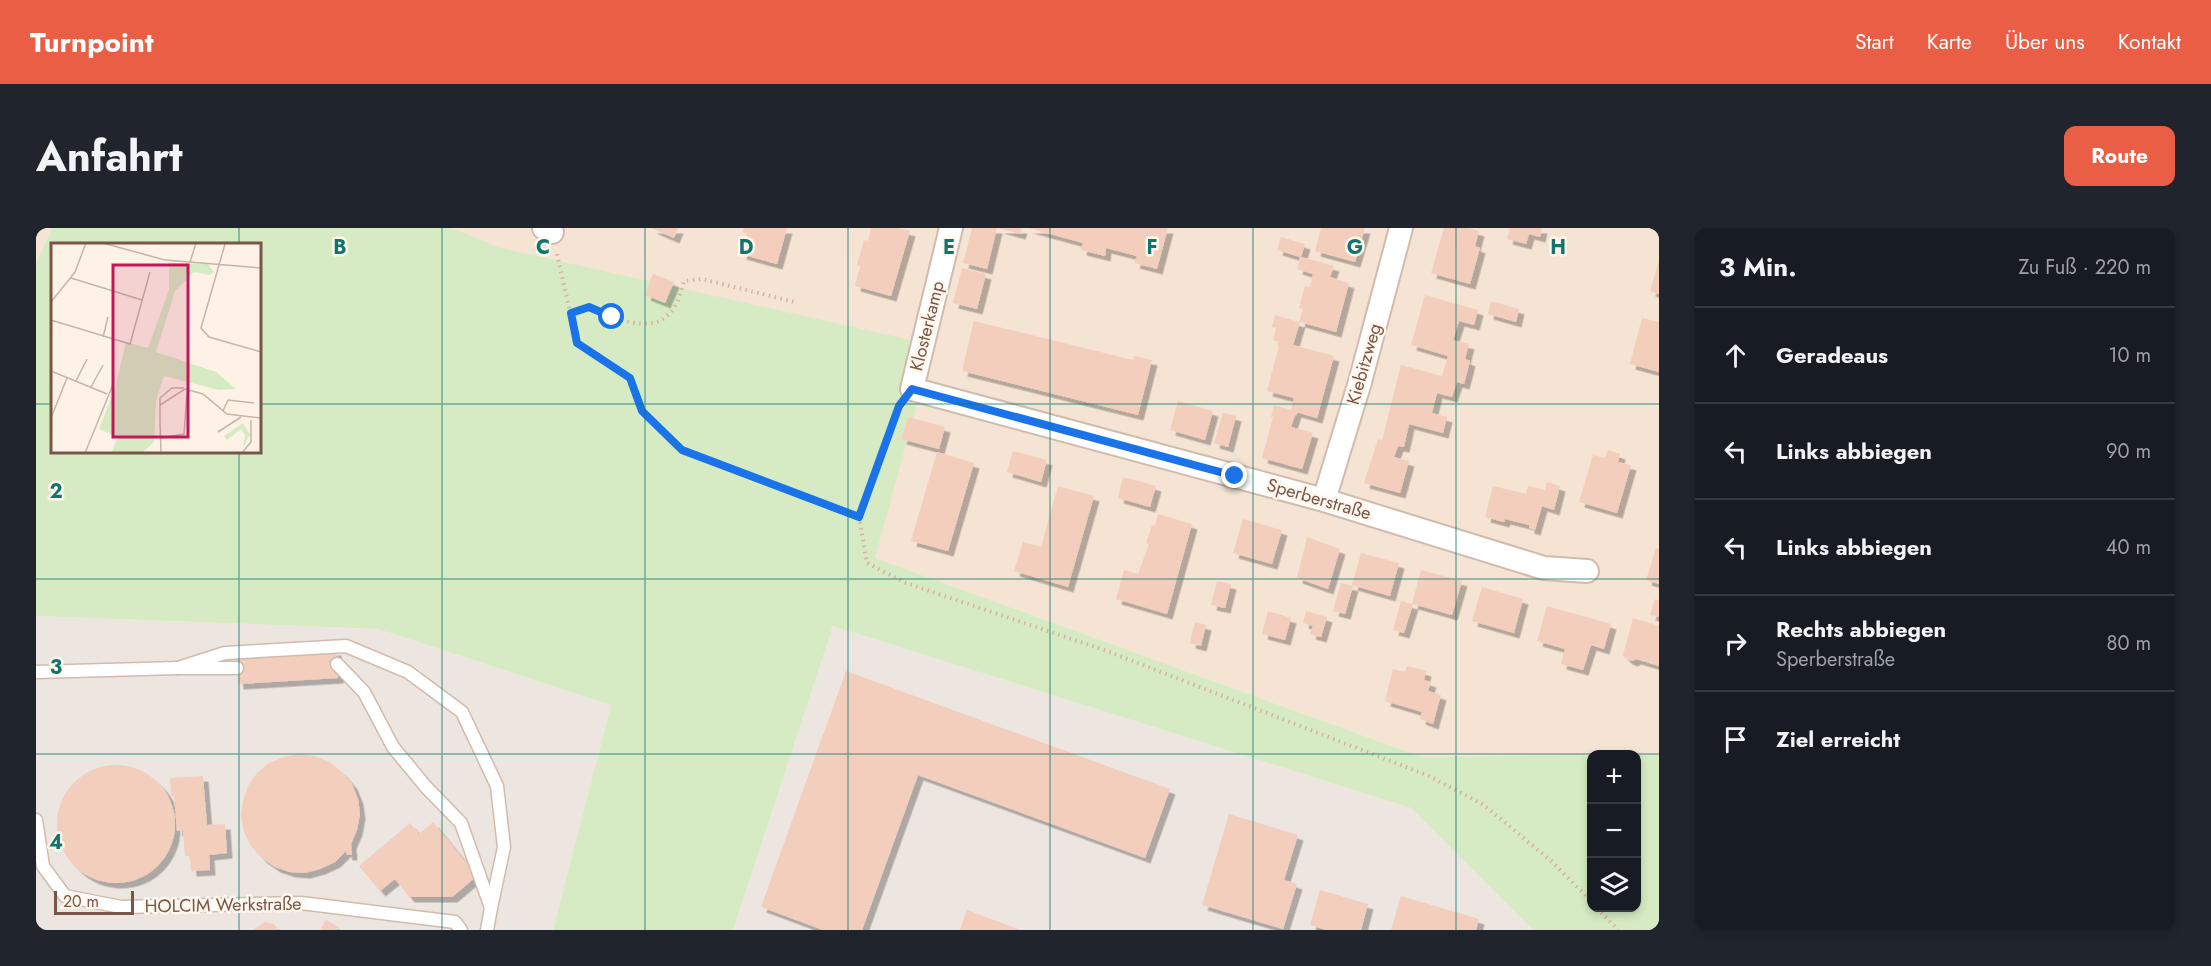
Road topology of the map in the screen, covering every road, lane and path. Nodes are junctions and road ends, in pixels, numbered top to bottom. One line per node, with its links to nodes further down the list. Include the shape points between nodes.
1 (951, 228): 6 (street, Klosterkamp)
2 (1401, 228): 7 (street, Kiebitzweg)
3 (548, 230): 5 (path)
4 (795, 302): 5 (path, via 702,279 684,281 668,316 645,326 589,307)
5 (571, 313): 8 (path, via 577,343 630,378 642,411 682,450)
6 (912, 389): 7 (street, Sperberstraße); 8 (path, via 899,406)
7 (1324, 500): 9 (street, Sperberstraße, via 1544,567)
8 (859, 517): 15 (path, via 867,563 906,583 1107,651 1429,776 1484,806 1551,861)
9 (1587, 570)
10 (337, 664): 16 (lane, via 364,693 393,747 461,824)
11 (178, 668): 12 (lane); 13 (lane); 16 (lane, via 225,653 345,646 408,672 462,712 497,786 504,847)
12 (237, 668)
13 (36, 672)
14 (36, 820): 18 (lane, HOLCIM Werkstraße, via 43,866 65,896 121,908 301,903 454,922)
15 (1587, 897)
16 (491, 908): 19 (lane)
17 (1600, 912): 20 (path)
18 (461, 930)
19 (487, 930)
20 (1618, 930)

